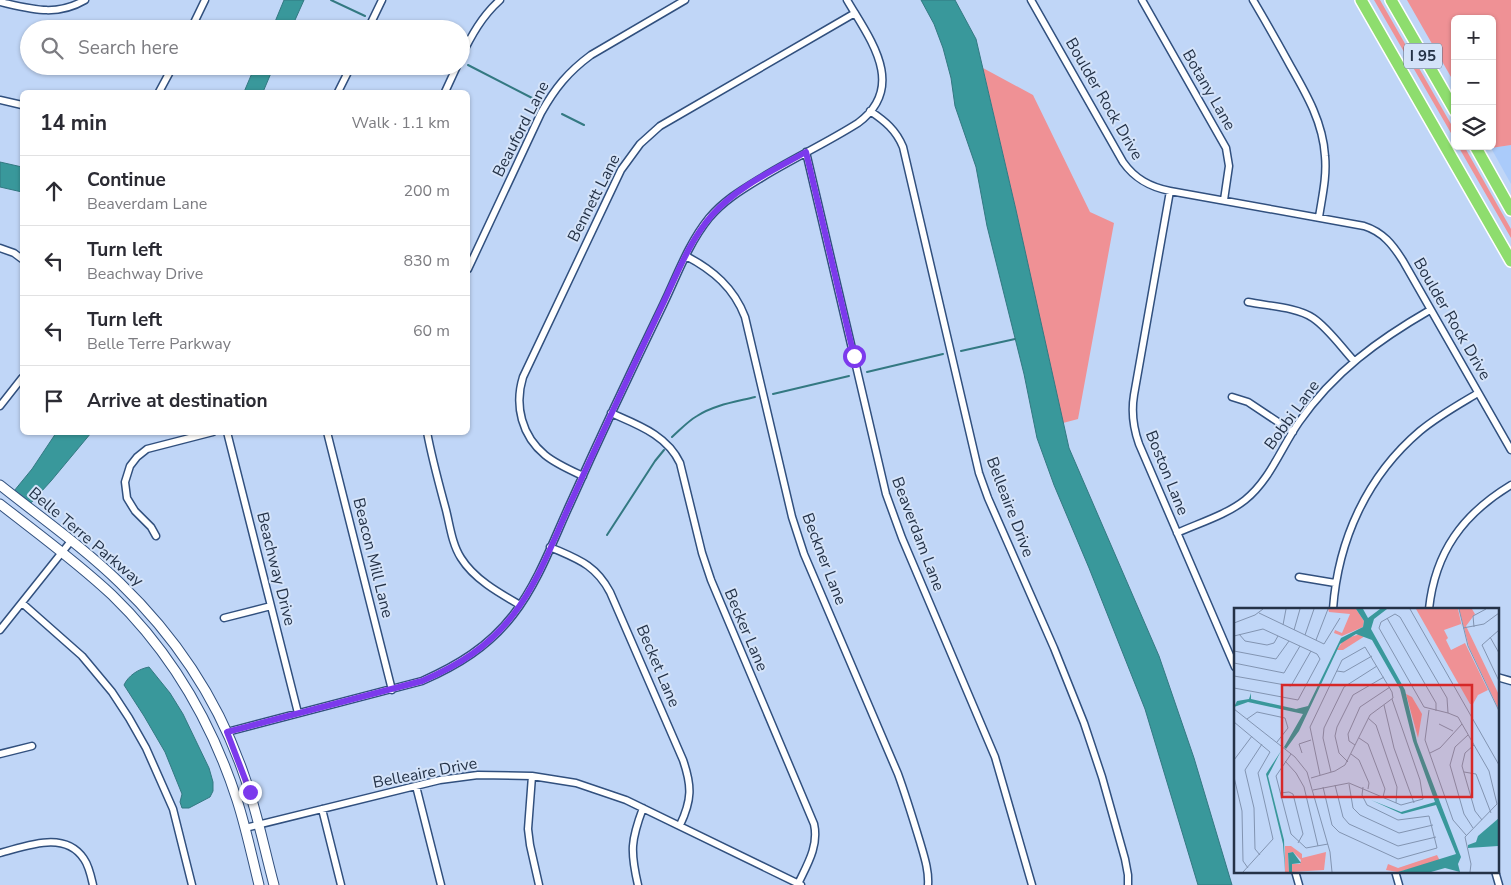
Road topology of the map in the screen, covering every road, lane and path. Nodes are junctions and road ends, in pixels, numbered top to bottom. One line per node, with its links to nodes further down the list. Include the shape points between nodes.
1 (85, 0): 12 (street, via 49,11)
2 (205, 0): 14 (street)
3 (382, 0): 15 (street)
4 (500, 0): 16 (street, via 488,11)
5 (685, 0): 37 (street, Beauford Lane, via 603,47 580,63 555,89)
6 (847, 0): 13 (street)
7 (1031, 0): 29 (street, Boulder Rock Drive, via 1128,168 1147,184)
8 (1142, 0): 30 (street, Botany Lane, via 1226,148 1229,166)
9 (1253, 0): 32 (street, via 1306,92 1317,118 1326,165)
10 (1361, 0): 36 (highway, I 95)
11 (1391, 0): 25 (highway, I 95)
12 (0, 2)
13 (854, 13): 26 (street, via 876,49 882,66 881,90); 52 (street, Bennett Lane, via 660,126 640,144 621,170 520,388 521,416 532,441 546,456)
14 (195, 20)
15 (372, 20)
16 (470, 40)
17 (168, 75): 20 (street)
18 (346, 75): 21 (street)
19 (452, 75): 22 (street)
20 (160, 90)
21 (339, 90)
22 (445, 90)
23 (0, 100): 24 (street)
24 (20, 105)
25 (1451, 105)
26 (870, 111): 28 (street, via 858,122); 100 (street, Belleaire Drive, via 895,131 905,154 979,472 1084,723 1125,859)
27 (1477, 150): 31 (highway)
28 (806, 152): 34 (street, via 722,204 700,230); 99 (street, Beaverdam Lane, via 886,494 995,757)
29 (1170, 191): 30 (street, Boulder Rock Drive); 56 (street, Boston Lane, via 1132,420)
30 (1224, 200): 32 (street, Boulder Rock Drive)
31 (1511, 210)
32 (1319, 217): 39 (street, Boulder Rock Drive, via 1364,226 1382,235 1399,254)
33 (0, 248): 35 (street)
34 (686, 256): 45 (street); 98 (street, Beckner Lane, via 722,281 737,299 745,317 798,536 898,774 925,859)
35 (20, 257)
36 (1511, 261)
37 (470, 265)
38 (1248, 302): 40 (street, via 1312,317)
39 (1430, 310): 40 (street, Bobbi Lane, via 1389,334); 42 (street, Boulder Rock Drive)
40 (1354, 362): 46 (street, Bobbi Lane, via 1319,396)
41 (20, 381): 44 (street)
42 (1478, 393): 51 (street, Boulder Rock Drive); 62 (street, via 1421,430 1385,467 1353,522)
43 (1232, 397): 46 (street, via 1248,402)
44 (0, 406)
45 (611, 413): 52 (street); 89 (street, Becker Lane, via 656,435 670,446 680,463 714,590 814,824 813,850)
46 (1292, 432): 56 (street, Bobbi Lane, via 1265,479 1250,496 1234,508)
47 (201, 435): 57 (street, via 147,449 130,466 125,482 127,498)
48 (228, 435): 65 (street, Beachway Drive)
49 (328, 435): 73 (street, Beacon Mill Lane)
50 (427, 435): 64 (street, via 452,535 461,557 480,578)
51 (1511, 450)
52 (583, 476): 59 (street)
53 (0, 485): 58 (main road, Belle Terre Parkway)
54 (1511, 485): 67 (street, via 1477,509 1457,531 1437,571)
55 (0, 504): 60 (main road, Belle Terre Parkway)
56 (1177, 532): 70 (street, Boston Lane)
57 (156, 536)
58 (71, 541): 60 (street); 75 (main road, Belle Terre Parkway, via 146,608 202,685)
59 (550, 547): 64 (street); 83 (street, Becket Lane, via 590,567 610,592 688,775 689,802)
60 (62, 552): 63 (street); 84 (main road, Belle Terre Parkway, via 122,605 151,637 180,678 217,748)
61 (1299, 577): 62 (street)
62 (1335, 583): 66 (street)
63 (22, 603): 69 (street); 91 (street, via 82,656 129,718 173,809)
64 (520, 605): 73 (street, via 497,633 469,656 422,681)
65 (270, 606): 68 (street); 74 (street, Beachway Drive)
66 (1333, 608)
67 (1429, 608)
68 (224, 618)
69 (0, 630)
70 (1234, 665)
71 (1498, 677): 72 (street)
72 (1511, 681)
73 (392, 690): 74 (street)
74 (298, 713): 75 (street)
75 (227, 732): 82 (main road, Belle Terre Parkway, via 244,775)
76 (32, 746): 77 (street)
77 (0, 754)
78 (532, 776): 79 (street, Belleaire Drive, via 478,775); 80 (street, Belleaire Drive, via 592,788); 96 (street, via 528,829)
79 (416, 786): 81 (street, Belleaire Drive); 95 (street)
80 (643, 808): 83 (street, Belleaire Drive); 97 (street, via 632,845)
81 (322, 809): 82 (street, Belleaire Drive); 94 (street)
82 (258, 825): 84 (street, Belleaire Drive); 93 (main road, Belle Terre Parkway)
83 (680, 825): 89 (street, Belleaire Drive)
84 (245, 828): 92 (main road, Belle Terre Parkway)
85 (0, 853): 90 (street, via 46,842 65,844 85,860)
86 (1295, 872): 101 (street)
87 (1395, 872): 102 (street)
88 (1496, 872): 103 (street)
89 (799, 884)
90 (93, 885)
91 (192, 885)
92 (259, 885)
93 (274, 885)
94 (341, 885)
95 (441, 885)
96 (539, 885)
97 (638, 885)
98 (928, 885)
99 (1032, 885)
100 (1128, 885)
101 (1299, 885)
102 (1399, 885)
103 (1499, 885)

